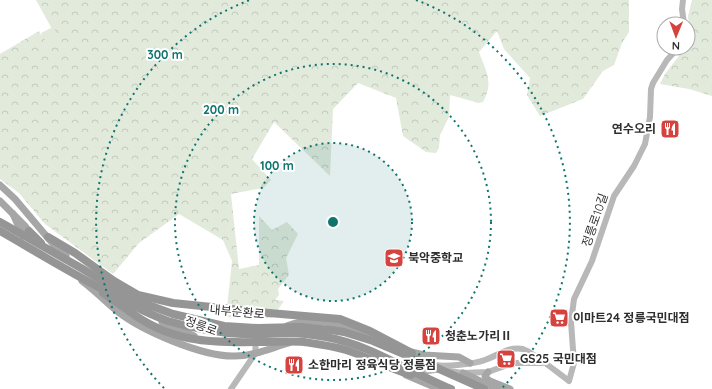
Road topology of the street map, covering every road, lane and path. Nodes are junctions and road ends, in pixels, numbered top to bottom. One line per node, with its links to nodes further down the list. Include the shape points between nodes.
1 (683, 0): 2 (main road)
2 (683, 16)
3 (671, 56): 19 (main road, 정릉로10길, via 653,82 645,144 614,196 592,262 574,299 571,322 574,363 569,381)
4 (0, 185): 10 (main road, 정릉로)
5 (0, 201): 6 (main road, 정릉로)
6 (13, 214): 9 (main road, 정릉로); 11 (main road, 정릉로, via 24,237)
7 (0, 222): 20 (highway, 내부순환로, bridge, via 136,301 173,314 224,326 331,330 373,341)
8 (0, 231): 25 (highway, 내부순환로, bridge, via 123,301 168,321 224,333 292,333 345,341 380,355)
9 (29, 231): 11 (main road, 정릉로); 25 (highway, bridge, via 58,259 96,288 142,321 161,330 185,338 217,343 289,342 334,347)
10 (48, 237): 12 (main road, 정릉로, via 63,254 114,286 150,316 216,344 238,345); 20 (highway, bridge, via 138,295 174,303 346,321 370,331)
11 (39, 250): 14 (main road, 정릉로, via 131,321 209,353 237,356)
12 (256, 342): 13 (main road, 정릉로, via 290,325 305,321 337,324); 14 (main road)
13 (392, 346): 17 (main road, 정릉로); 18 (main road, via 419,355 464,358)
14 (255, 354): 23 (main road, 정릉로, via 288,343 308,341 336,344); 26 (main road)
15 (533, 354): 16 (main road); 18 (main road, 정릉로10길, via 523,349 511,349); 19 (main road, 정릉로10길)
16 (532, 362): 19 (main road); 21 (main road, via 513,363)
17 (421, 363): 18 (main road, 정릉로10길, via 444,366); 20 (main road, 정릉로); 23 (main road)
18 (470, 363)
19 (544, 363)
20 (436, 369): 22 (main road); 23 (main road); 28 (main road, 정릉로); 29 (highway, 내부순환로, bridge)
21 (488, 372): 22 (main road); 24 (main road, via 485,377)
22 (463, 373): 24 (main road); 30 (main road)
23 (410, 375): 25 (main road, 정릉로)
24 (490, 381): 31 (main road)
25 (438, 386): 27 (highway, 내부순환로, bridge)
26 (231, 389)
27 (451, 389)
28 (476, 389)
29 (484, 389)
30 (497, 389)
31 (510, 389)

